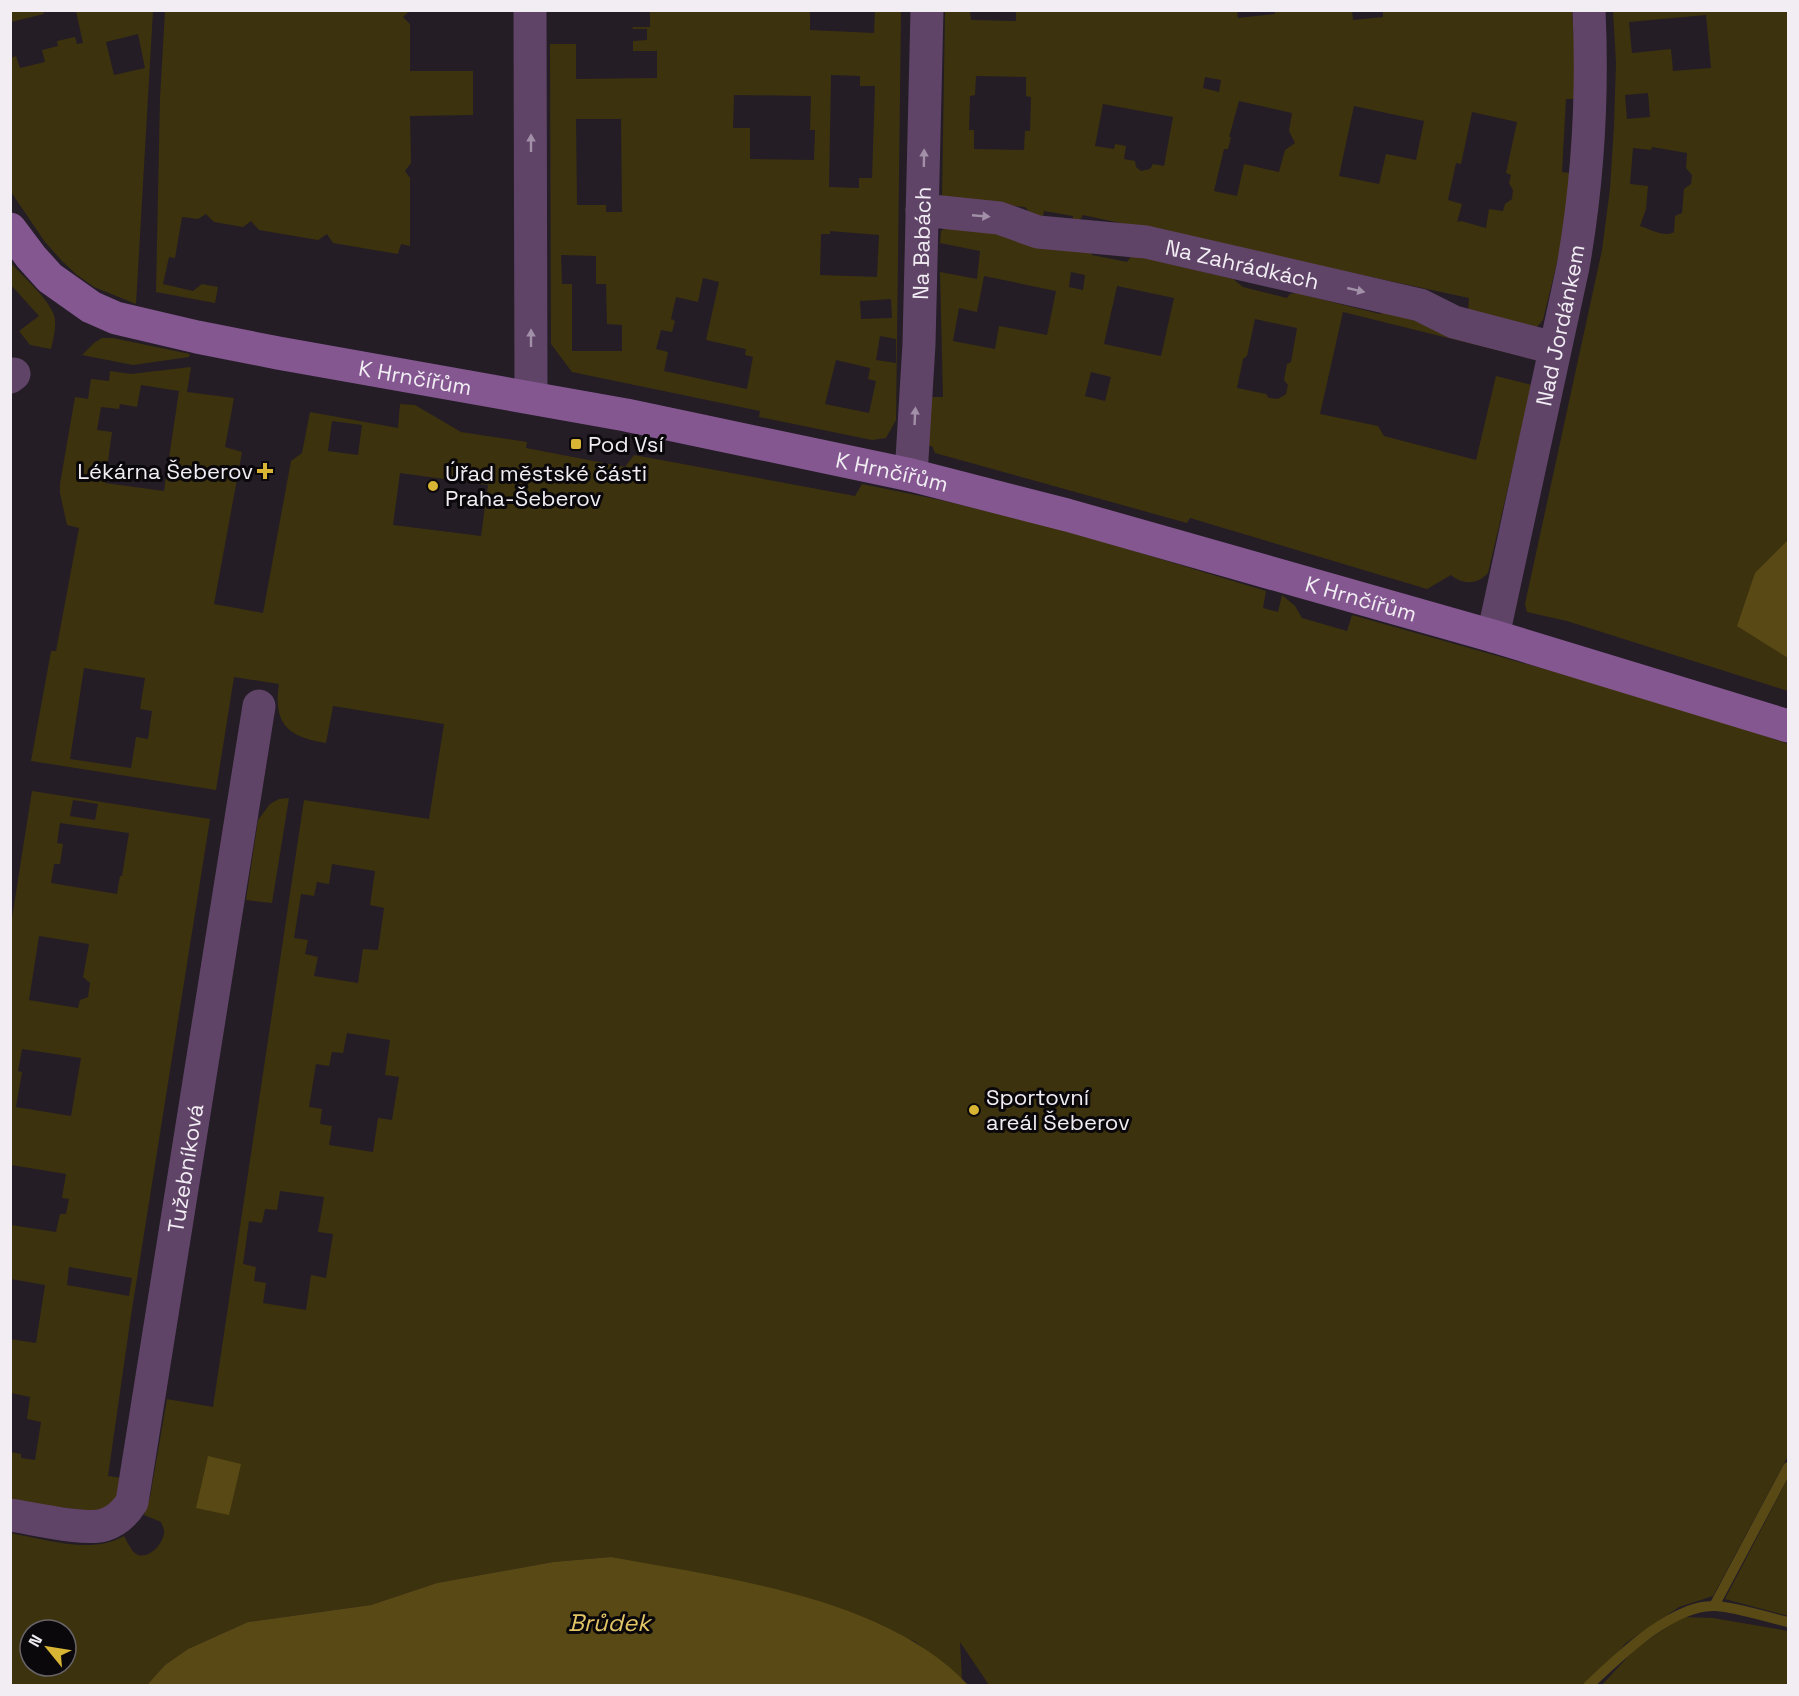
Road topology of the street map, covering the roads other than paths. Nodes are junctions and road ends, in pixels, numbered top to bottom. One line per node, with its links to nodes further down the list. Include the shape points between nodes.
1 (530, 10): 7 (street, one-way to 1)
2 (927, 10): 4 (street, Na Babách, one-way to 2)
3 (1589, 10): 6 (street, Nad Jordánkem, via 1587,166 1573,267)
4 (922, 210): 6 (street, Na Zahrádkách, one-way to 6, via 999,218 1038,232 1146,242 1420,305 1455,322); 8 (street, Na Babách, one-way to 4, via 920,344)
5 (10, 229): 7 (street, K Hrnčířům, via 50,278 91,307 116,318 306,358)
6 (1554, 348): 9 (street, Nad Jordánkem)
7 (531, 397): 8 (street, K Hrnčířům)
8 (911, 475): 9 (street, K Hrnčířům, via 1067,514)
9 (1493, 636): 11 (street, K Hrnčířům)
10 (259, 706): 12 (street, Tužebníková, via 132,1502 115,1521 101,1526)
11 (1788, 726)
12 (10, 1515)

